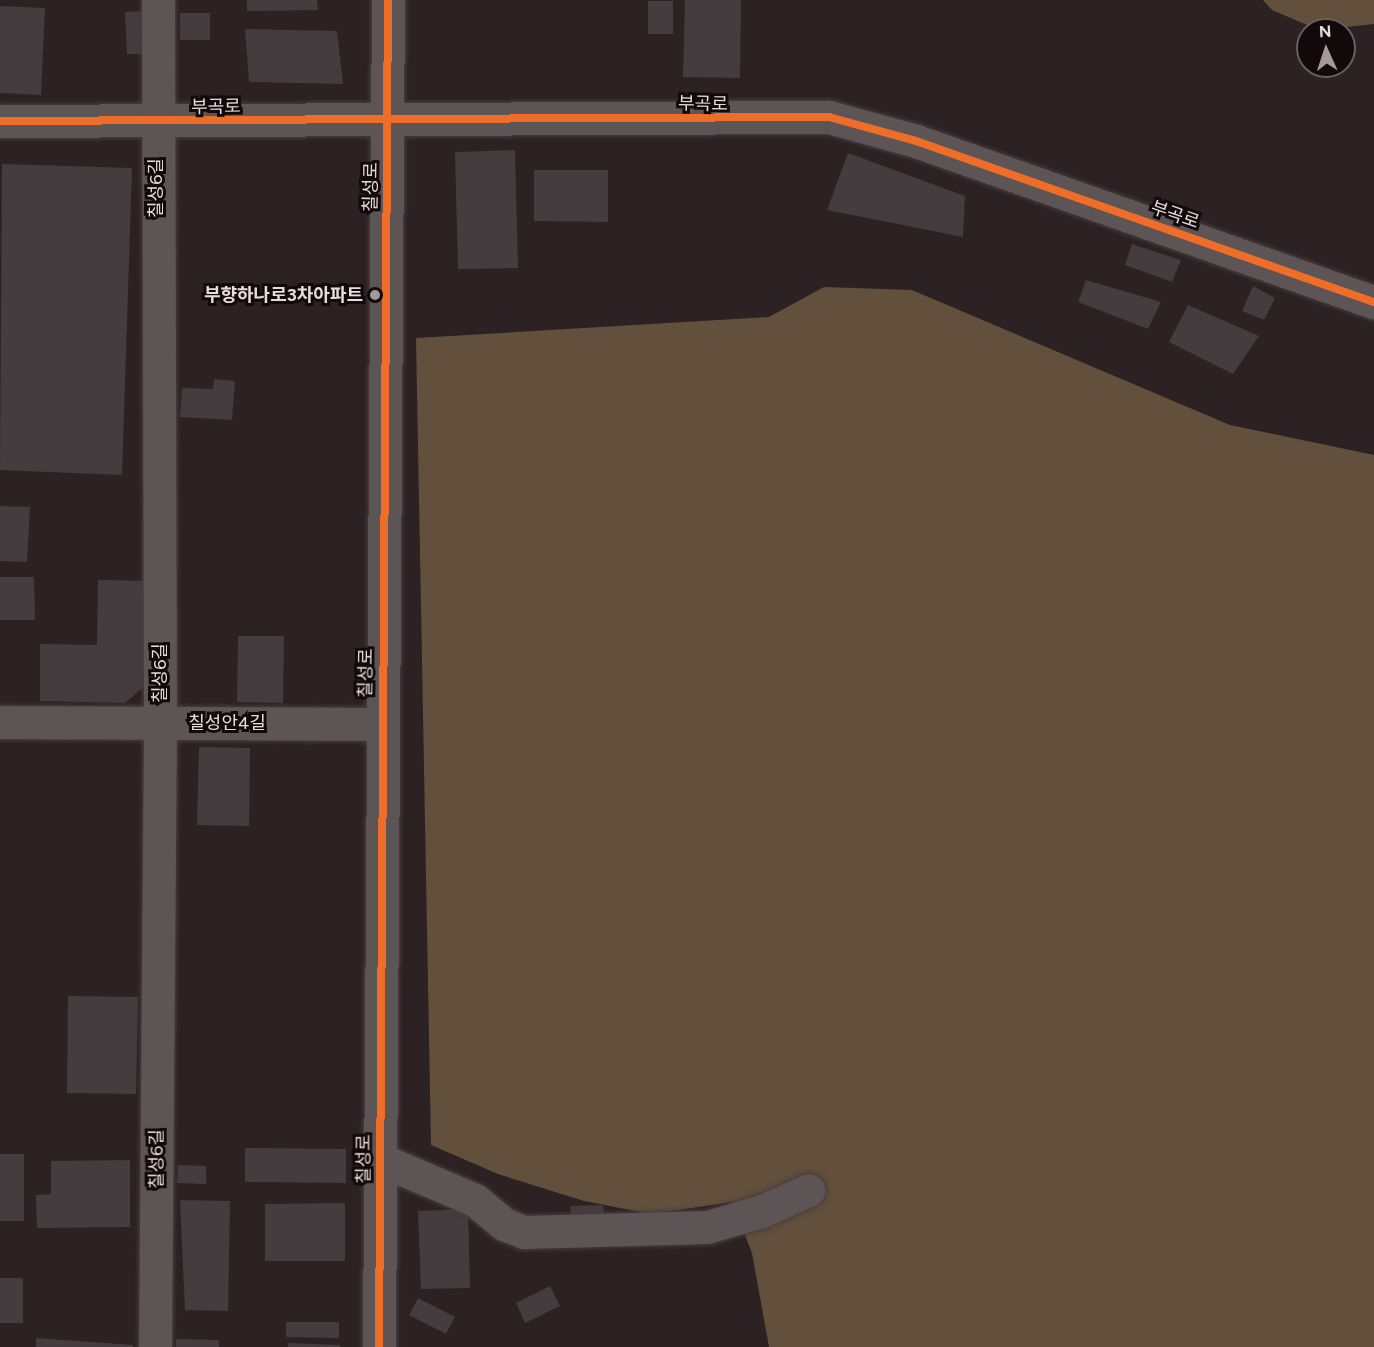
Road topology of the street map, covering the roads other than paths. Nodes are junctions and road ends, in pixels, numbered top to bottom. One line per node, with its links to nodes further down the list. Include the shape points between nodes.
1 (158, 0): 5 (street, 칠성6길)
2 (388, 0): 4 (street, 칠성로)
3 (0, 120): 5 (street, 부곡로)
4 (387, 120): 5 (street, 부곡로); 6 (street, 부곡로, via 829,117 959,155); 9 (street, 칠성로)
5 (156, 123): 8 (street, 칠성6길)
6 (1374, 302)
7 (0, 722): 8 (street, 칠성안4길)
8 (160, 723): 9 (street, 칠성안4길); 12 (street, 칠성6길)
9 (381, 724): 10 (street, 칠성로)
10 (379, 1159): 11 (street, via 475,1200 504,1224 524,1232 707,1227 762,1211); 13 (street, 칠성로)
11 (809, 1190)
12 (155, 1347)
13 (379, 1347)

